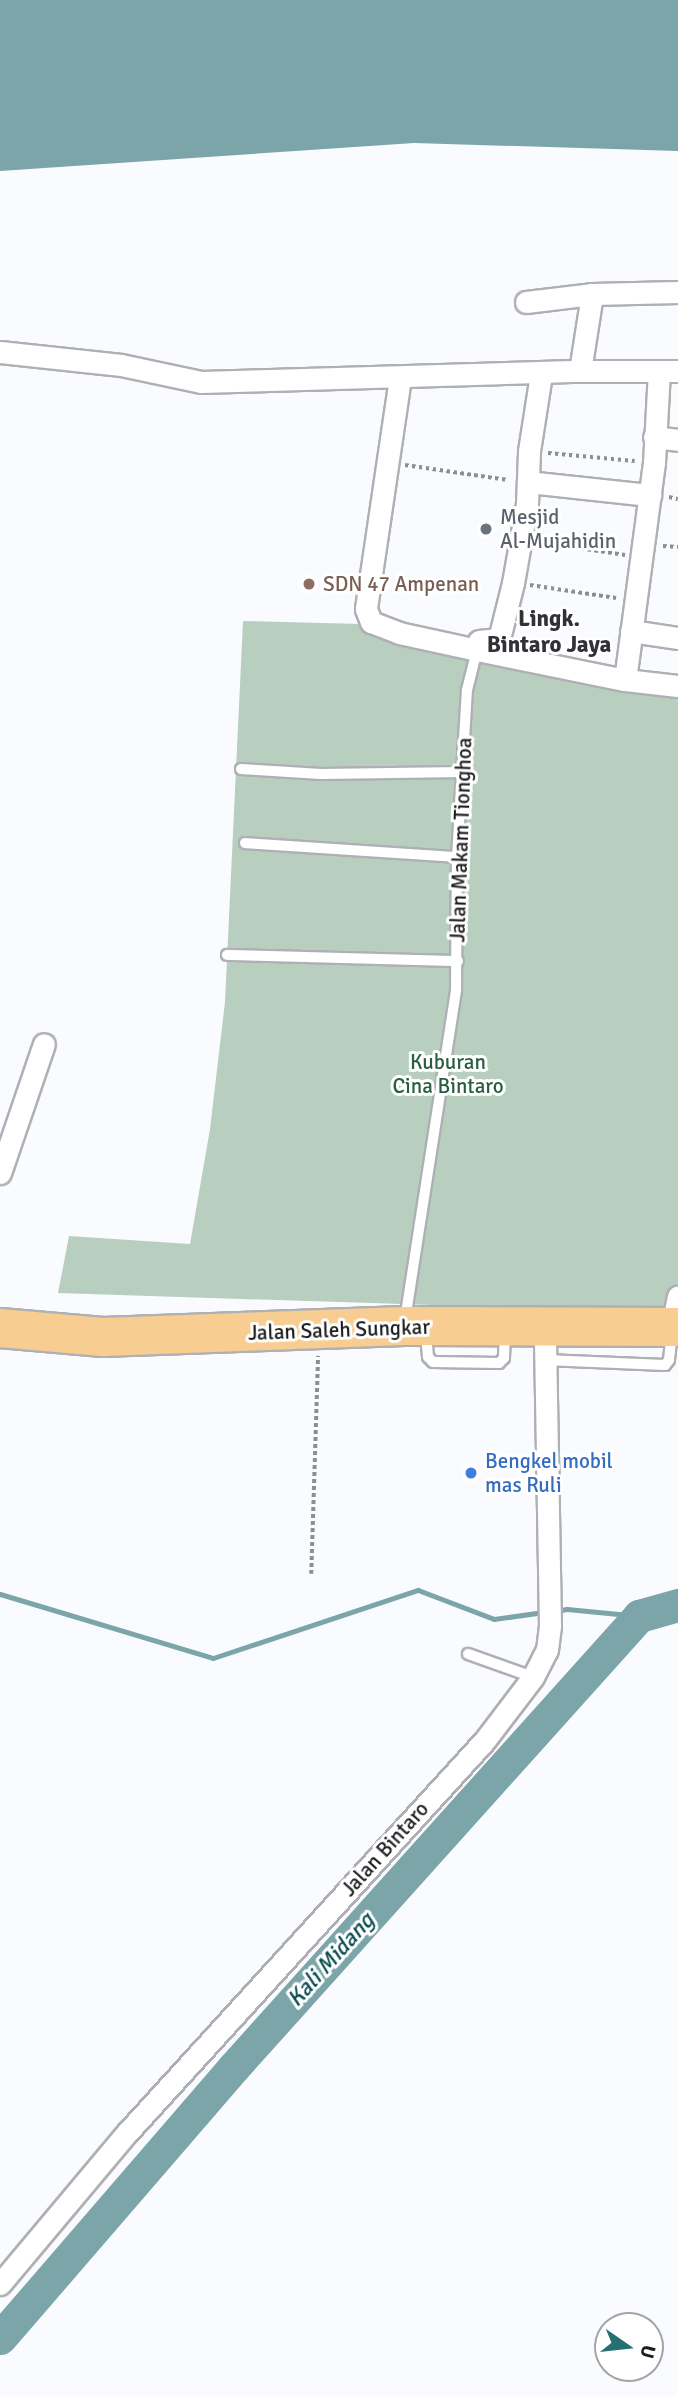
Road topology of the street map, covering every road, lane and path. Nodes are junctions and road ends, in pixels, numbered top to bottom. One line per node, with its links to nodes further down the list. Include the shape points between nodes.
1 (678, 292): 2 (street)
2 (592, 294): 3 (street); 5 (street)
3 (526, 302)
4 (0, 352): 8 (street, via 121,365 201,382)
5 (580, 371): 6 (street); 7 (street)
6 (668, 371): 9 (street)
7 (541, 374): 8 (street); 11 (street)
8 (400, 378): 12 (street)
9 (654, 437): 10 (street); 13 (street)
10 (678, 440)
11 (529, 452): 13 (path); 14 (street)
12 (389, 463): 14 (path); 22 (street, via 366,609 371,622 398,633)
13 (654, 463): 15 (street)
14 (528, 482): 15 (street); 16 (street)
15 (650, 495): 17 (street)
16 (520, 540): 17 (path); 18 (street)
17 (641, 557): 19 (street)
18 (513, 583): 19 (path); 22 (street, via 499,639 479,641)
19 (635, 601): 20 (street)
20 (631, 631): 21 (street); 23 (street)
21 (678, 638)
22 (477, 650): 23 (street); 26 (lane, Jalan Makam Tionghoa, via 467,690)
23 (625, 680): 24 (street)
24 (678, 686)
25 (241, 769): 26 (lane, via 321,774)
26 (462, 772): 28 (lane, Jalan Makam Tionghoa)
27 (245, 843): 28 (lane)
28 (457, 857): 30 (lane, Jalan Makam Tionghoa)
29 (227, 955): 30 (lane)
30 (458, 961): 34 (lane, Jalan Makam Tionghoa)
31 (44, 1044): 32 (street)
32 (0, 1174)
33 (676, 1317): 37 (highway, Jalan Saleh Sungkar)
34 (415, 1327): 36 (highway, Jalan Saleh Sungkar); 37 (highway, Jalan Saleh Sungkar, via 505,1329)
35 (0, 1328): 36 (highway, Jalan Saleh Sungkar, via 103,1337)
36 (317, 1331): 38 (path)
37 (545, 1343): 40 (street, Jalan Bintaro, via 550,1615 547,1650)
38 (311, 1574)
39 (468, 1654): 40 (lane)
40 (533, 1677): 41 (street, Jalan Bintaro, via 485,1740 125,2135)
41 (0, 2284)

